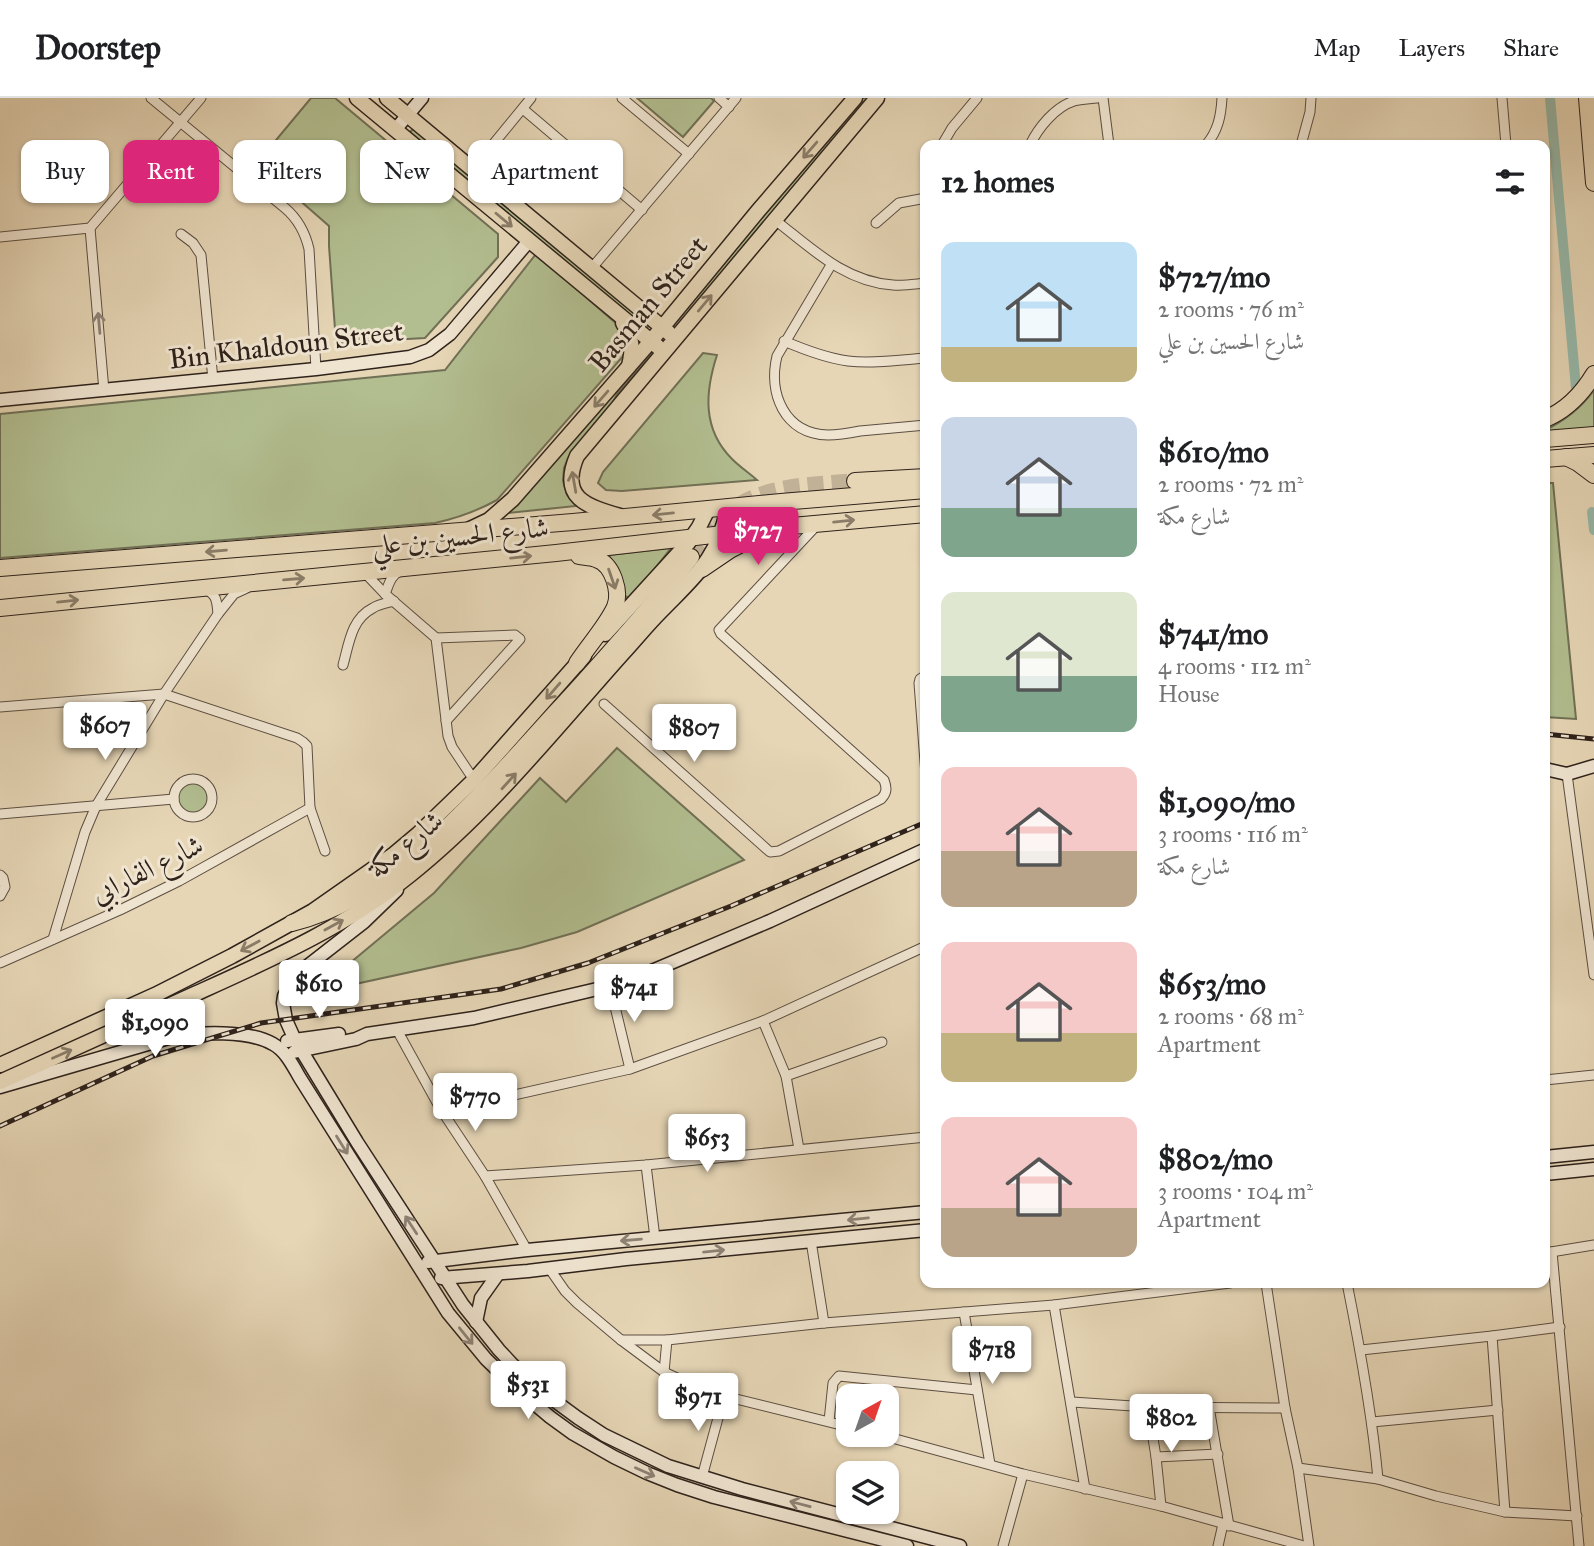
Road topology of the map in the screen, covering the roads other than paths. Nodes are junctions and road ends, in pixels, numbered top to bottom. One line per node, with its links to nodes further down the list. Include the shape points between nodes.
1 (151, 98): 22 (street)
2 (201, 98): 22 (street)
3 (357, 98): 23 (main road)
4 (387, 98): 21 (main road)
5 (422, 98): 21 (street)
6 (531, 98): 20 (street)
7 (622, 98): 31 (street)
8 (719, 98): 19 (street)
9 (736, 98): 19 (street)
10 (855, 98): 46 (main road, Basman Street, one-way to 46)
11 (877, 98): 37 (main road, Basman Street)
12 (977, 98): 25 (street)
13 (1097, 98): 26 (street, via 1063,106)
14 (1103, 98): 27 (street)
15 (1222, 98): 28 (street, via 1218,127)
16 (1311, 98): 29 (street)
17 (1502, 98): 30 (street)
18 (1587, 98): 33 (highway)
19 (729, 107): 31 (street)
20 (523, 108): 24 (street); 36 (street)
21 (407, 116): 23 (street); 32 (main road)
22 (181, 123): 39 (street); 56 (street, via 301,226 309,248)
23 (395, 130): 42 (main road, one-way to 42)
24 (497, 140)
25 (945, 140)
26 (1033, 140)
27 (1108, 140)
28 (1209, 140)
29 (1302, 140)
30 (1506, 140)
31 (689, 154): 36 (street)
32 (468, 167)
33 (1594, 183)
34 (920, 199): 38 (street, via 899,203)
35 (512, 203): 44 (main road)
36 (642, 210): 44 (street)
37 (775, 220): 43 (street); 50 (main road, Basman Street, one-way to 37)
38 (876, 223)
39 (90, 228): 41 (street); 59 (street, one-way to 39)
40 (181, 234): 58 (street, via 201,255)
41 (0, 237)
42 (529, 241): 48 (main road); 56 (street, Bin Khaldoun Street, via 450,334 429,350 410,357)
43 (831, 265): 45 (street, via 871,281); 52 (street)
44 (591, 269): 47 (main road)
45 (920, 283)
46 (676, 312): 47 (main road, via 660,316); 49 (main road, Basman Street)
47 (643, 313): 49 (main road)
48 (619, 316): 51 (main road); 55 (main road, via 632,339)
49 (662, 328): 50 (main road); 51 (main road, Basman Street)
50 (676, 339): 53 (main road, Basman Street)
51 (651, 341): 53 (main road); 55 (main road, Basman Street)
52 (784, 341): 54 (street, via 849,361); 62 (street, via 774,368 774,384 777,399 795,424 826,435)
53 (664, 352): 75 (main road, Basman Street, one-way to 53, via 589,507 573,488 571,471 577,456)
54 (920, 358)
55 (628, 367): 78 (main road, Basman Street, one-way to 78, via 513,499)
56 (316, 369): 58 (street, Bin Khaldoun Street)
57 (1594, 374): 61 (highway, via 1574,401)
58 (213, 380): 59 (street, Bin Khaldoun Street)
59 (104, 391): 60 (street, Bin Khaldoun Street)
60 (0, 400)
61 (1550, 416)
62 (920, 426)
63 (1594, 435): 64 (highway)
64 (1550, 439)
65 (1594, 454): 66 (highway)
66 (1566, 457): 67 (highway); 68 (highway)
67 (1550, 459)
68 (1594, 475)
69 (920, 477): 70 (highway)
70 (855, 481)
71 (920, 491): 72 (highway, شارع الحسين بن علي)
72 (728, 507): 73 (highway, شارع الحسين بن علي); 79 (main road, شارع مكة)
73 (708, 509): 75 (highway, شارع الحسين بن علي, one-way to 75); 80 (main road, شارع مكة)
74 (920, 515): 76 (highway, شارع الحسين بن علي, one-way to 74)
75 (625, 517): 78 (highway, شارع الحسين بن علي)
76 (819, 524): 77 (highway, شارع الحسين بن علي); 96 (street, via 719,630 884,780 886,790 881,799 771,852)
77 (776, 528): 79 (highway, شارع الحسين بن علي); 82 (highway)
78 (468, 531): 84 (highway, شارع الحسين بن علي, one-way to 84)
79 (721, 534): 80 (highway, شارع الحسين بن علي); 82 (main road, شارع مكة, via 713,553)
80 (691, 538): 81 (highway, شارع الحسين بن علي); 93 (main road, شارع مكة)
81 (556, 553): 83 (highway, شارع الحسين بن علي, one-way to 81); 93 (highway, one-way to 93, via 598,559 616,586 616,604)
82 (696, 563): 110 (main road, شارع مكة, one-way to 82, via 504,788); 112 (highway, via 670,583 442,832 358,896)
83 (409, 567): 85 (highway, شارع الحسين بن علي); 88 (street, via 396,573)
84 (0, 568)
85 (364, 572): 86 (highway, شارع الحسين بن علي, one-way to 85); 88 (street)
86 (262, 582): 87 (highway, شارع الحسين بن علي); 91 (street, via 234,594)
87 (199, 587): 90 (highway, شارع الحسين بن علي, one-way to 87); 91 (street, via 216,598)
88 (385, 594): 89 (street)
89 (394, 601): 92 (street); 94 (street, via 373,607 358,618)
90 (0, 608)
91 (218, 614): 95 (street)
92 (436, 638): 98 (street); 98 (street, via 515,635 520,639)
93 (577, 663): 102 (main road, شارع مكة, one-way to 102)
94 (343, 665)
95 (164, 694): 97 (street); 104 (street); 105 (street, via 303,742 307,746)
96 (604, 704)
97 (0, 707)
98 (446, 721): 102 (street, via 452,747)
99 (1594, 766): 101 (street)
100 (1550, 770): 101 (street)
101 (1567, 774): 116 (street)
102 (474, 780): 112 (main road, شارع مكة, via 393,855)
103 (174, 799): 103 (street, via 178,811 189,817 201,815 211,800 208,788 193,779 177,787); 104 (street)
104 (96, 806): 106 (street); 113 (street)
105 (310, 807): 107 (street); 113 (street, شارع الفارابي, via 179,881)
106 (0, 814)
107 (326, 851)
108 (920, 852): 117 (street)
109 (0, 875): 111 (street, via 5,887)
110 (409, 876): 122 (street, via 371,916 291,982 283,1003); 129 (main road, شارع مكة, one-way to 110, via 269,959 342,921)
111 (0, 896)
112 (292, 923): 124 (main road, شارع مكة, one-way to 124, via 155,995)
113 (53, 939): 115 (street, شارع الفارابي)
114 (920, 949): 118 (street)
115 (0, 963)
116 (1594, 975)
117 (610, 986): 119 (street, via 474,1018); 125 (street)
118 (763, 1021): 125 (street); 127 (street)
119 (397, 1030): 122 (street); 130 (street)
120 (882, 1042): 127 (street)
121 (273, 1044): 122 (street); 123 (street); 129 (street, via 237,1035 190,1034)
122 (298, 1045): 123 (street); 147 (street, one-way to 122)
123 (285, 1055): 148 (street, one-way to 148)
124 (0, 1065)
125 (629, 1069): 130 (street)
126 (1594, 1075): 128 (street)
127 (786, 1076): 132 (street)
128 (1550, 1079)
129 (0, 1085)
130 (440, 1108): 138 (street)
131 (920, 1138): 132 (street)
132 (799, 1149): 135 (street)
133 (1592, 1151): 134 (street)
134 (1550, 1156)
135 (646, 1165): 138 (street); 141 (street)
136 (1594, 1169): 137 (street)
137 (1550, 1173)
138 (485, 1176): 144 (street)
139 (920, 1213): 141 (street, one-way to 141)
140 (920, 1231): 142 (street)
141 (655, 1238): 144 (street, one-way to 144)
142 (811, 1241): 149 (street, one-way to 142); 159 (street)
143 (1594, 1245): 145 (street)
144 (527, 1250): 147 (street)
145 (1550, 1252)
146 (1550, 1259): 160 (street)
147 (434, 1261): 148 (street); 151 (street)
148 (418, 1264): 152 (street)
149 (549, 1268): 150 (street); 162 (street, via 565,1291)
150 (498, 1274): 151 (street); 158 (street, via 481,1298)
151 (447, 1278): 152 (street); 158 (street)
152 (426, 1279): 189 (street, one-way to 189, via 486,1359 545,1413 588,1443 685,1488)
153 (1155, 1288): 156 (street)
154 (1267, 1288): 171 (street)
155 (1348, 1288): 164 (street)
156 (1054, 1305): 157 (street); 168 (street)
157 (964, 1312): 159 (street); 166 (street)
158 (476, 1322): 182 (street, via 513,1365 578,1418 628,1447)
159 (824, 1323): 163 (street)
160 (1560, 1327): 161 (street); 187 (street)
161 (1492, 1336): 164 (street); 172 (street)
162 (621, 1340): 163 (street); 165 (street)
163 (667, 1340): 165 (street)
164 (1360, 1350): 174 (street)
165 (664, 1372): 167 (street)
166 (977, 1390): 173 (street, via 839,1376 833,1383); 179 (street)
167 (724, 1396): 173 (street); 182 (street)
168 (1072, 1402): 169 (street); 184 (street)
169 (1148, 1407): 170 (street); 178 (street)
170 (1209, 1407): 171 (street); 177 (street)
171 (1285, 1408): 180 (street)
172 (1498, 1410): 174 (street); 186 (street)
173 (829, 1421): 175 (street)
174 (1373, 1422): 183 (street)
175 (836, 1423)
176 (900, 1440): 179 (street)
177 (1218, 1454): 178 (street); 188 (street)
178 (1156, 1457): 185 (street)
179 (990, 1464): 181 (street)
180 (1298, 1468): 183 (street); 193 (street)
181 (1023, 1474): 184 (street); 191 (street)
182 (702, 1477): 190 (street, one-way to 182)
183 (1378, 1479): 186 (street)
184 (1085, 1489): 185 (street)
185 (1161, 1506): 188 (street)
186 (1505, 1512): 187 (street)
187 (1577, 1516): 194 (street)
188 (1226, 1525): 192 (street); 193 (street)
189 (907, 1546)
190 (960, 1546)
191 (1003, 1546)
192 (1218, 1546)
193 (1307, 1546)
194 (1579, 1546)

